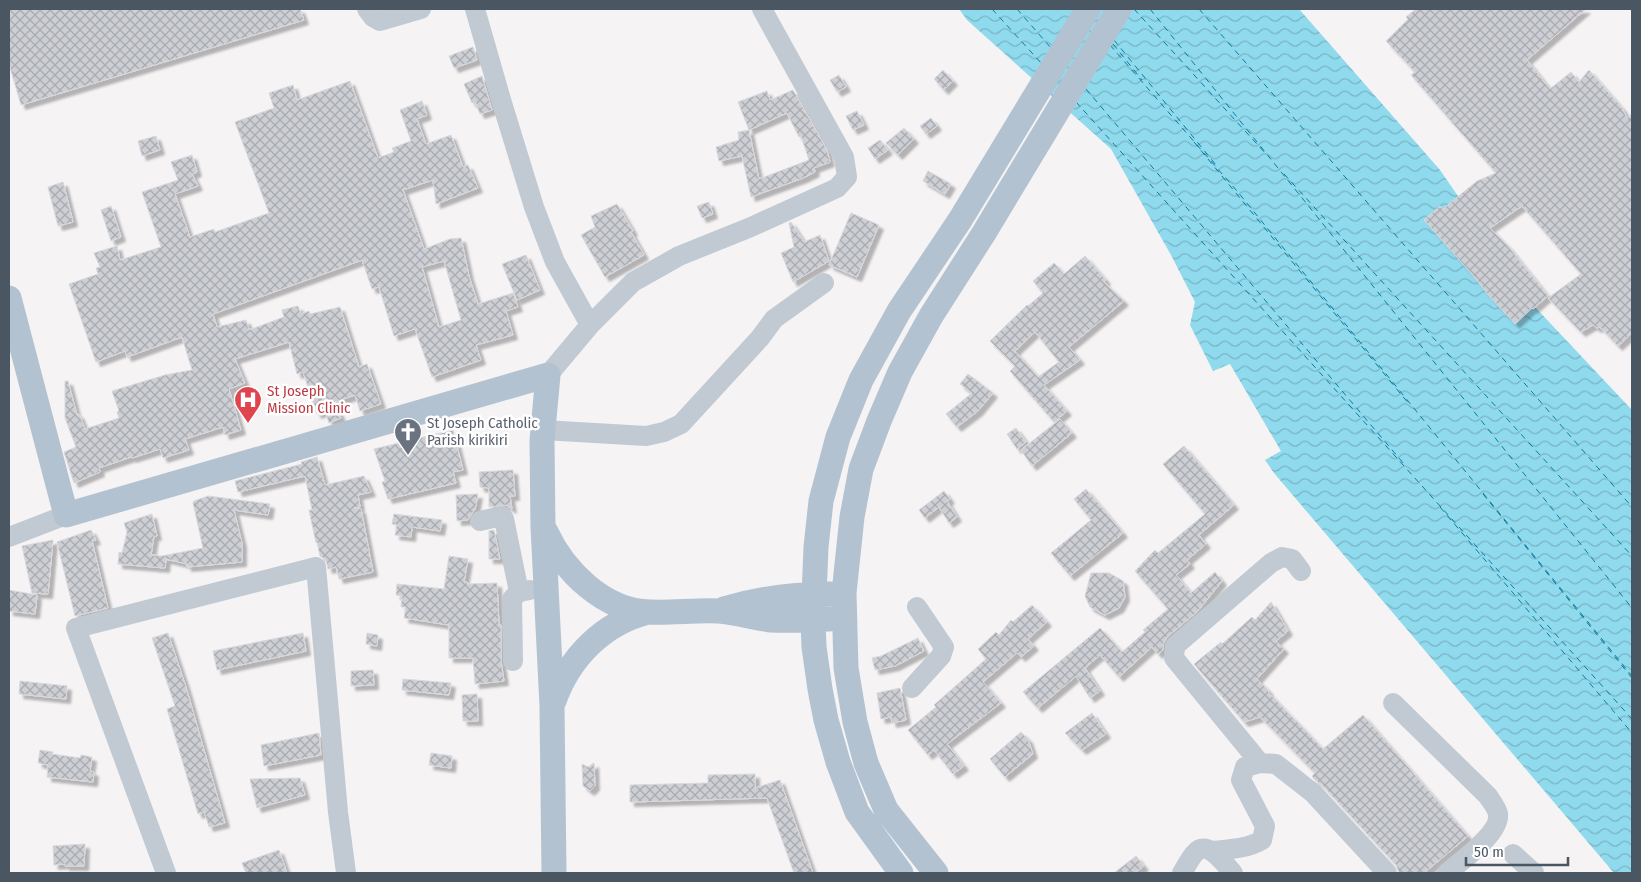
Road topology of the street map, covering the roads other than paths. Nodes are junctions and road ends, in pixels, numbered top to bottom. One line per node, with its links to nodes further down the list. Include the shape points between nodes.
1 (367, 9): 2 (street, via 380,21)
2 (421, 9)
3 (476, 9): 9 (street, via 534,207 555,262)
4 (762, 9): 9 (street, via 844,157 847,177 836,188 679,256 633,282)
5 (1088, 9): 20 (main road, via 861,380 838,437 821,501)
6 (1119, 9): 19 (main road, via 900,372 862,469 852,517)
7 (824, 283): 11 (street, via 774,319 681,424 646,436)
8 (9, 298): 12 (main road)
9 (590, 325): 10 (street)
10 (548, 375): 11 (main road); 12 (main road)
11 (543, 430): 14 (main road)
12 (66, 515): 15 (street)
13 (480, 521): 18 (street, via 502,516 504,519)
14 (543, 527): 17 (main road); 23 (main road, via 553,548 579,579 620,606)
15 (9, 537)
16 (1301, 571): 30 (street, via 1292,559 1282,557 1271,563 1175,646 1174,658)
17 (546, 586): 18 (street); 29 (main road)
18 (519, 592): 26 (street, via 512,600)
19 (844, 593): 20 (main road); 24 (main road)
20 (814, 594): 22 (main road, via 770,597); 25 (main road)
21 (917, 607): 27 (street, via 944,647 941,656)
22 (720, 611): 23 (main road); 25 (main road, via 770,620)
23 (648, 612): 29 (main road, via 615,626 581,653 559,686)
24 (844, 619): 25 (main road); 37 (main road, via 846,668 866,763 886,810)
25 (813, 620): 36 (main road, via 820,689 838,762 857,812)
26 (513, 661)
27 (912, 688)
28 (1393, 703): 41 (street, via 1488,796 1498,814 1496,826 1484,841)
29 (552, 706): 35 (main road)
30 (1260, 762): 31 (street, via 1245,767 1241,780 1266,826 1262,840 1243,848); 40 (street, via 1276,764 1313,793)
31 (1212, 851): 38 (street, via 1200,849 1195,852); 39 (street)
32 (1513, 854): 42 (street)
33 (166, 873): 34 (street, via 76,628 316,567)
34 (346, 873)
35 (554, 873)
36 (901, 873)
37 (936, 873)
38 (1182, 873)
39 (1232, 873)
40 (1387, 873)
41 (1448, 873)
42 (1534, 873)

